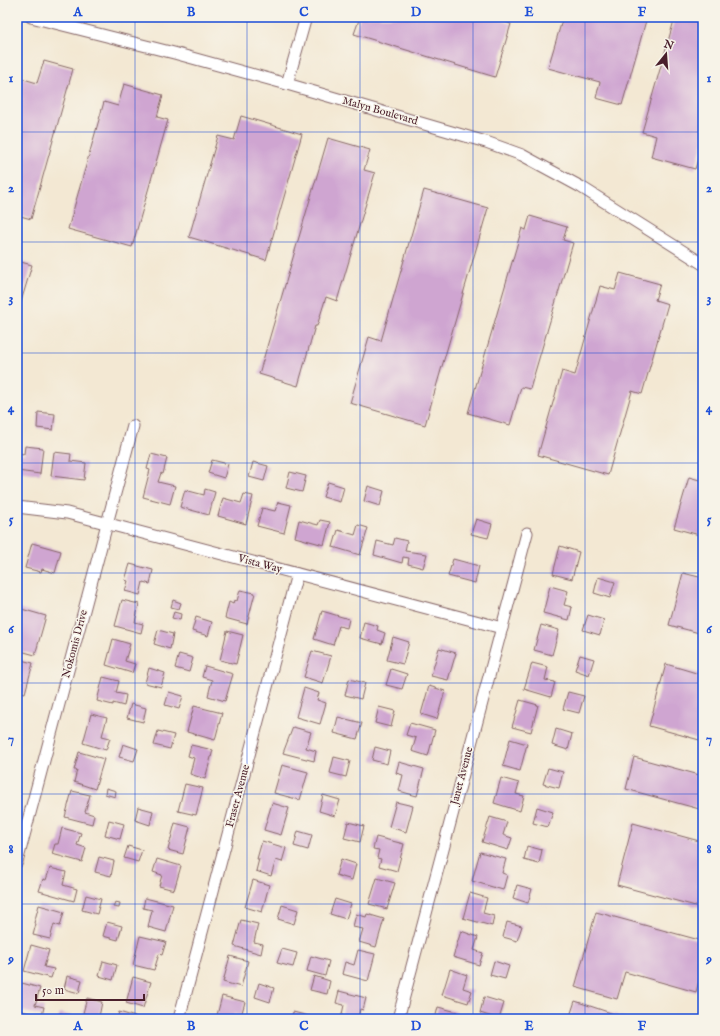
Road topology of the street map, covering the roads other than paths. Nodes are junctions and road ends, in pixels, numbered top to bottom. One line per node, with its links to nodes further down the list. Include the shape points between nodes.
1 (31, 17): 3 (street, Malyn Boulevard, via 181,54)
2 (306, 17): 3 (street)
3 (287, 84): 4 (street, Malyn Boulevard, via 486,142 522,155 581,187)
4 (703, 264)
5 (132, 426): 7 (street, Nokomis Drive)
6 (17, 507): 7 (street, Vista Way, via 67,513)
7 (107, 523): 9 (street, Vista Way); 11 (street, Nokomis Drive)
8 (527, 533): 10 (street, Janet Avenue)
9 (297, 574): 10 (street, Vista Way); 12 (street, Fraser Avenue)
10 (502, 628): 13 (street, Janet Avenue)
11 (17, 862)
12 (179, 1019)
13 (398, 1019)

